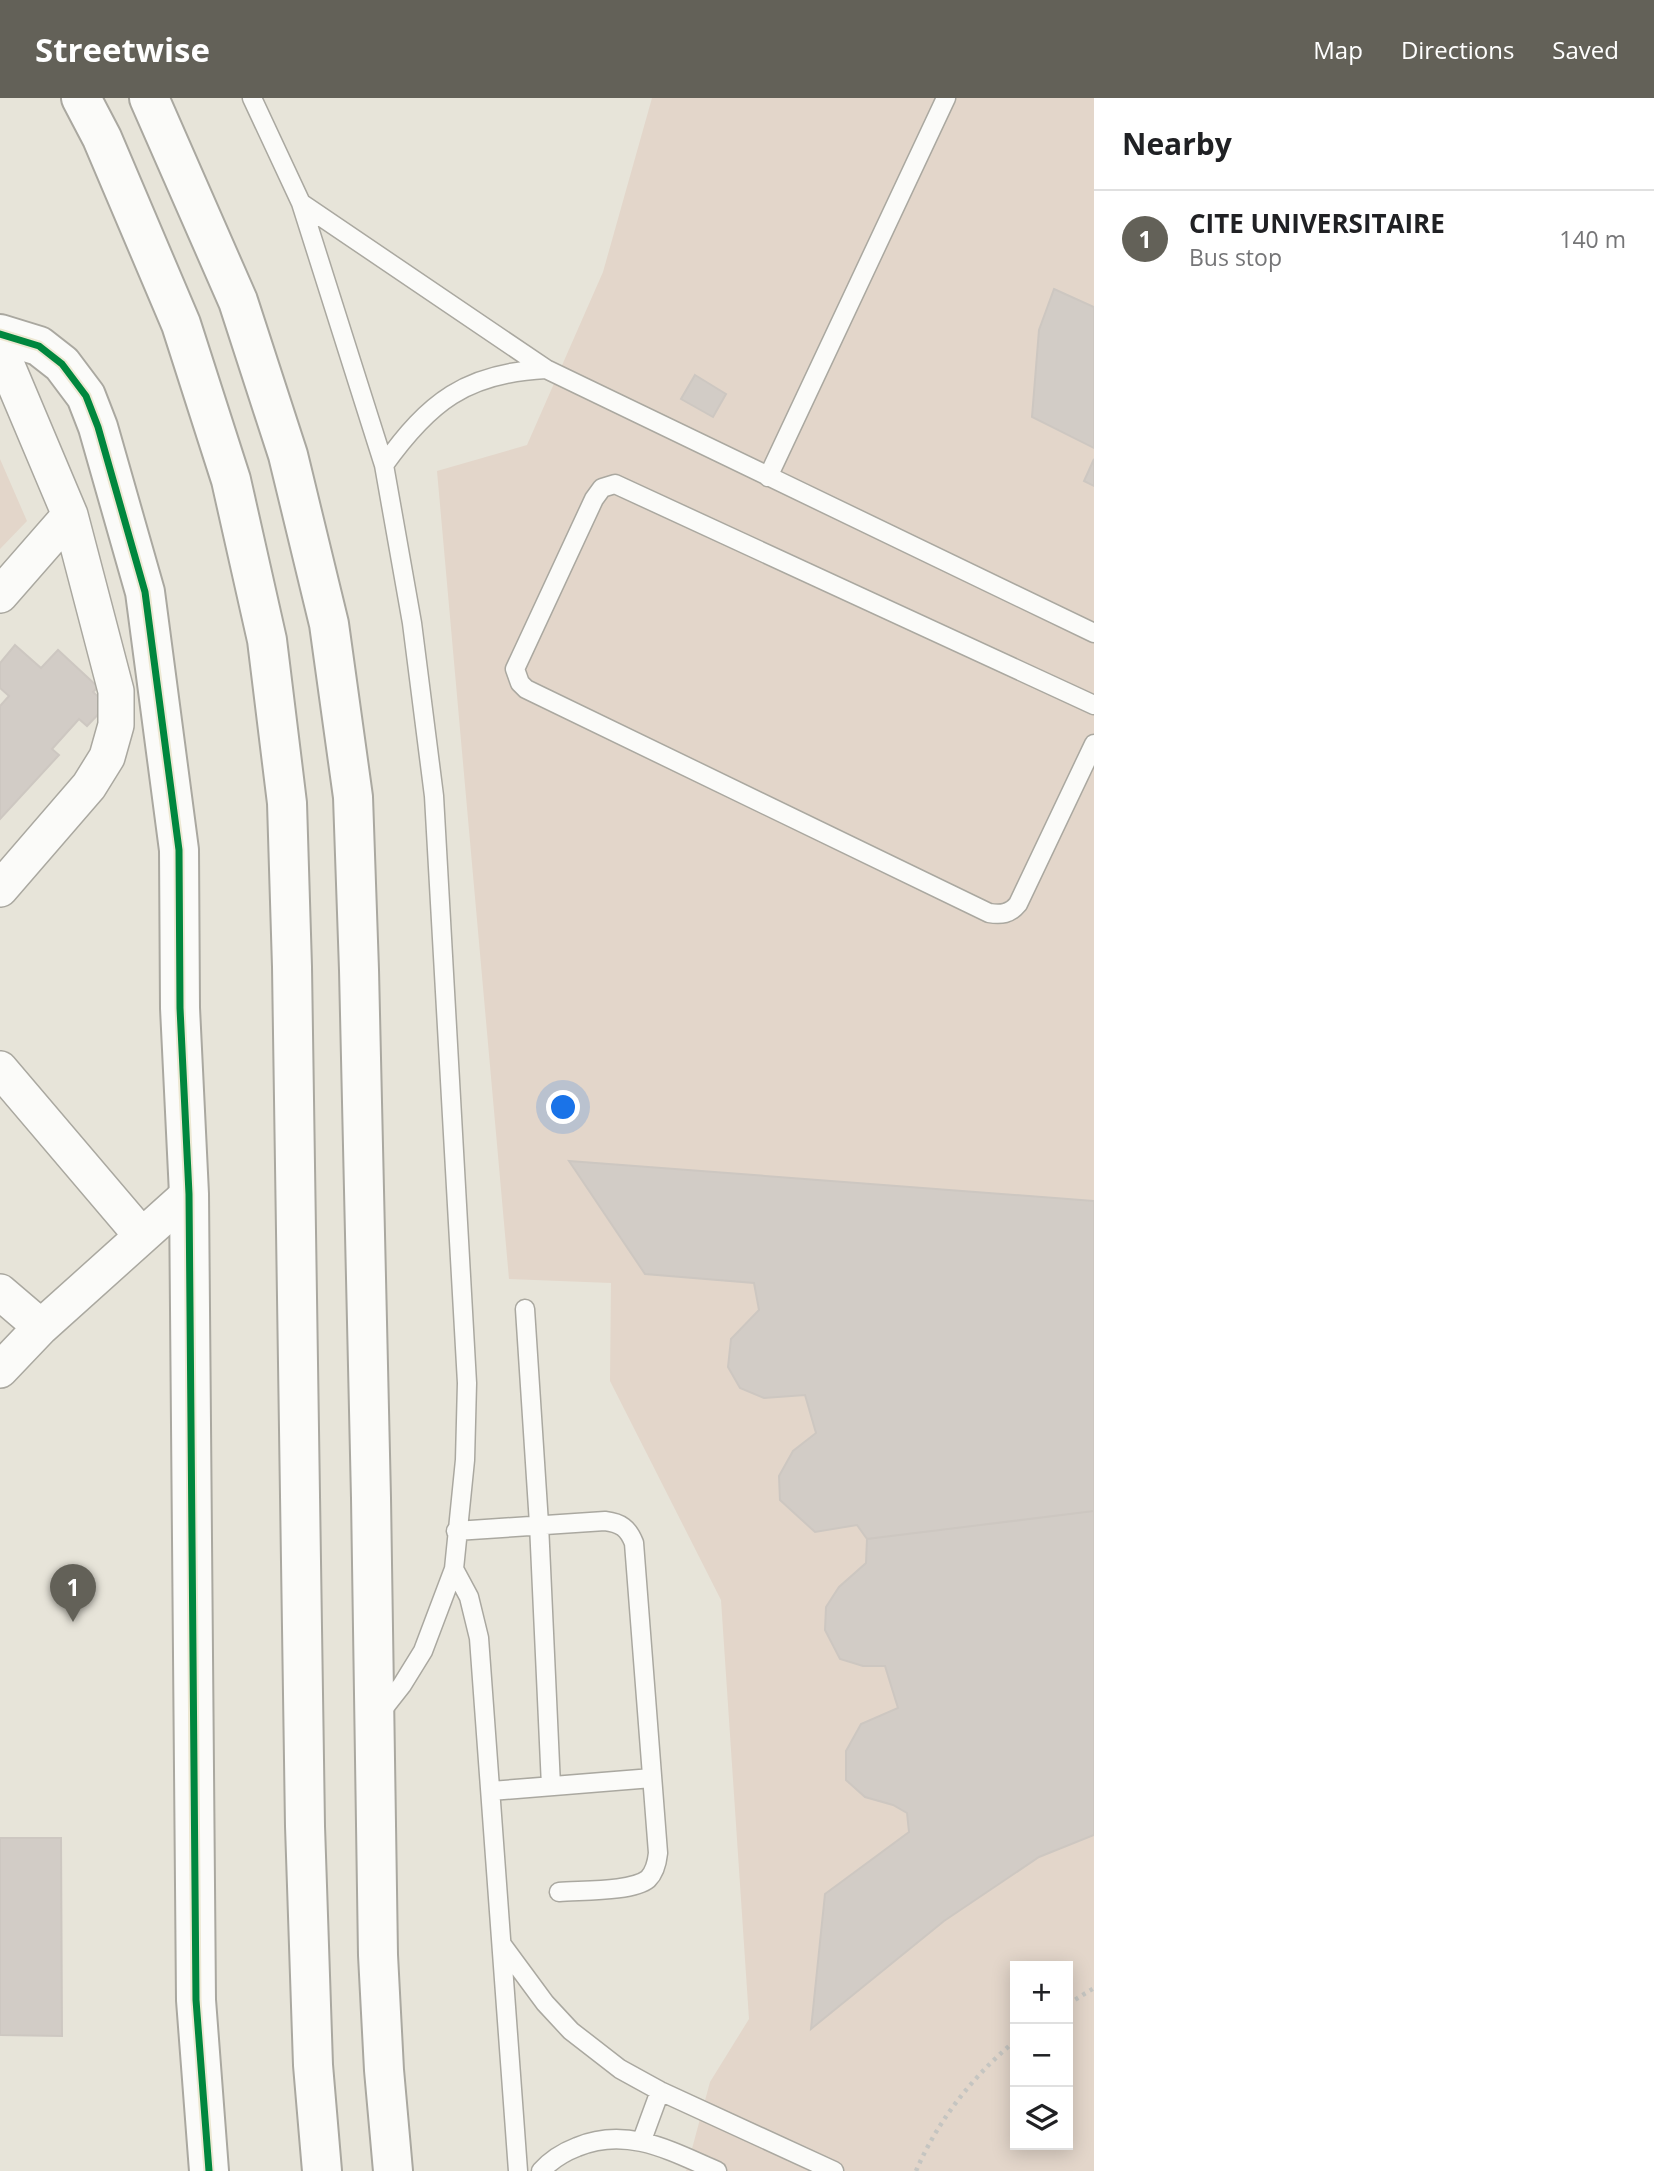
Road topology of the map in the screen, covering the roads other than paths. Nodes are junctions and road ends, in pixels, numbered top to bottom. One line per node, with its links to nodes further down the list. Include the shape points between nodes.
1 (81, 98): 36 (main road, via 181,324 231,480 267,640 287,803 305,1826 313,2065)
2 (149, 98): 27 (main road, via 238,301 288,454 331,637 353,797)
3 (252, 98): 5 (lane)
4 (946, 98): 10 (lane)
5 (301, 203): 8 (lane); 9 (lane)
6 (0, 334): 18 (main road, via 39,345 62,364 86,396 145,592 179,850 180,1008)
7 (0, 349): 11 (street)
8 (546, 369): 9 (lane, via 514,370 455,393 407,433); 10 (lane)
9 (384, 465): 25 (lane, via 412,623 434,796 467,1383 465,1460)
10 (768, 477): 13 (lane)
11 (70, 514): 12 (street); 16 (street, via 116,691 116,725 107,757 89,786)
12 (0, 595)
13 (1094, 633)
14 (1094, 705): 15 (lane, via 615,484 602,488 594,499 516,669 526,689 989,913 1013,910 1018,904)
15 (1094, 744)
16 (0, 889)
17 (0, 1069): 19 (street)
18 (189, 1194): 19 (street); 35 (main road, via 196,2000)
19 (142, 1236): 22 (street)
20 (0, 1292): 22 (street)
21 (525, 1309): 24 (lane)
22 (41, 1326): 23 (street)
23 (0, 1370)
24 (539, 1524): 25 (lane); 28 (lane, via 616,1522 631,1535); 29 (lane)
25 (456, 1531): 26 (lane)
26 (454, 1569): 27 (lane, via 423,1651); 30 (lane, via 469,1597 477,1628)
27 (374, 1721): 37 (main road, via 377,1955)
28 (652, 1778): 29 (lane); 31 (lane, via 657,1853 649,1878 638,1885)
29 (551, 1786): 30 (lane)
30 (491, 1791): 32 (lane)
31 (559, 1892)
32 (503, 1946): 33 (lane, via 571,2031 620,2069); 38 (lane)
33 (660, 2091): 34 (lane); 41 (lane)
34 (642, 2140): 39 (lane, via 587,2143 565,2152); 40 (lane)
35 (209, 2171)
36 (322, 2171)
37 (393, 2171)
38 (519, 2171)
39 (541, 2171)
40 (717, 2171)
41 (834, 2171)

